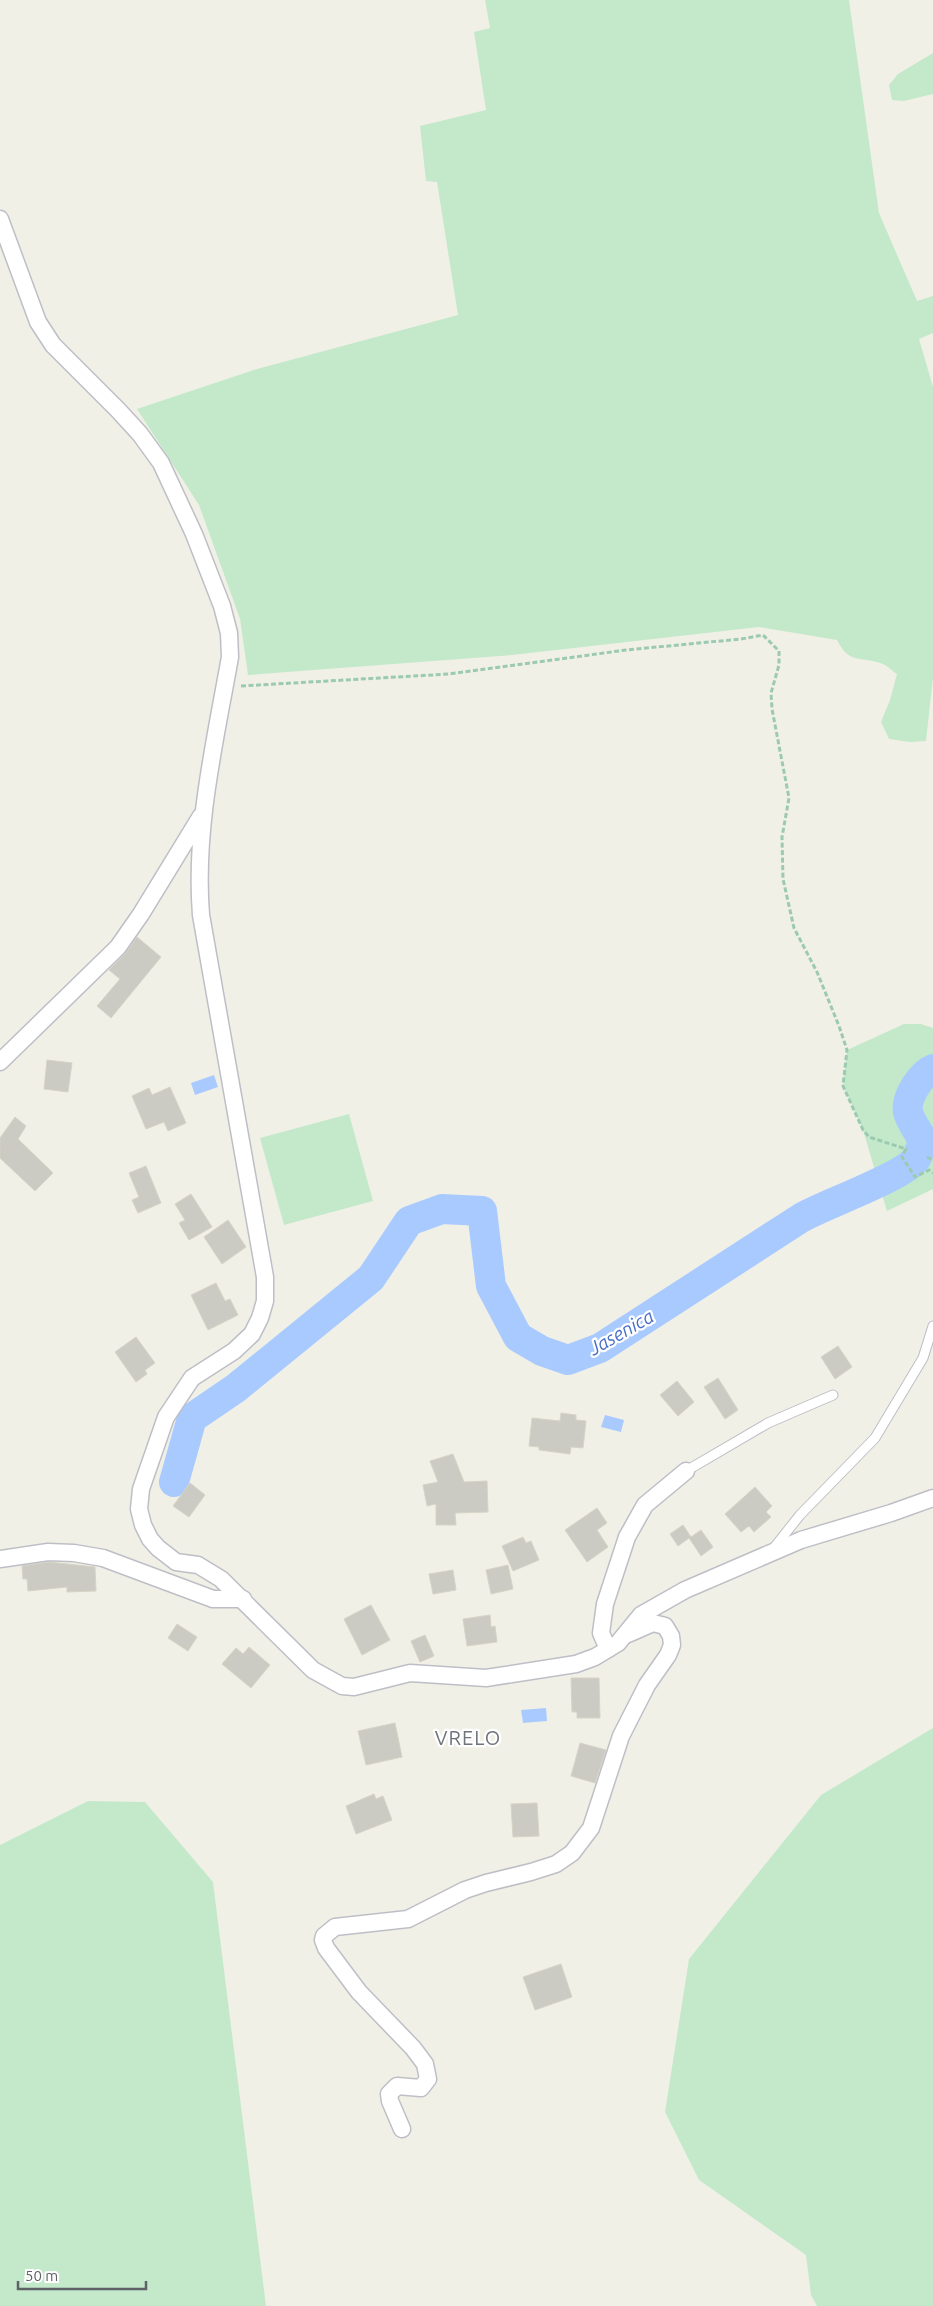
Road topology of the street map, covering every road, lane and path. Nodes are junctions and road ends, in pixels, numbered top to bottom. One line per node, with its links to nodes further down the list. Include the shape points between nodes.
1 (0, 219): 2 (street, via 38,322 53,345 140,434 161,463 194,534 230,633)
2 (225, 686): 3 (street); 7 (path, via 449,674 763,635 779,651 779,665 771,693 789,798 782,837 784,879 794,928 817,972 846,1050 843,1086 862,1130 870,1137 906,1149 902,1156 915,1177)
3 (206, 808): 4 (street, via 118,947); 14 (street, via 198,876 201,915 265,1277 265,1301 252,1334 234,1351 192,1378 178,1396 166,1417 140,1489 139,1508 143,1526 158,1548 176,1562 198,1564 222,1579)
4 (0, 1062)
5 (927, 1158): 6 (path)
6 (933, 1160)
7 (931, 1171)
8 (933, 1326): 12 (lane, via 923,1358 875,1438 800,1515)
9 (833, 1396): 10 (lane, via 768,1423)
10 (686, 1470): 16 (street, via 645,1505 627,1537 605,1604 601,1633)
11 (933, 1498): 12 (street)
12 (771, 1551): 15 (street, via 685,1590 641,1615)
13 (0, 1559): 14 (street, via 74,1552 103,1558 213,1599)
14 (243, 1599): 16 (street, via 312,1670 342,1686 354,1687 410,1673 486,1678 538,1671 576,1664)
15 (626, 1634): 16 (street); 17 (street, via 653,1623 665,1626 672,1645 621,1736 592,1828 572,1853 556,1864 465,1890 408,1919 347,1925 324,1936 324,1944 334,1960 382,2018 414,2048 428,2073 428,2079 421,2088 398,2086 389,2094)
16 (608, 1648)
17 (402, 2129)

